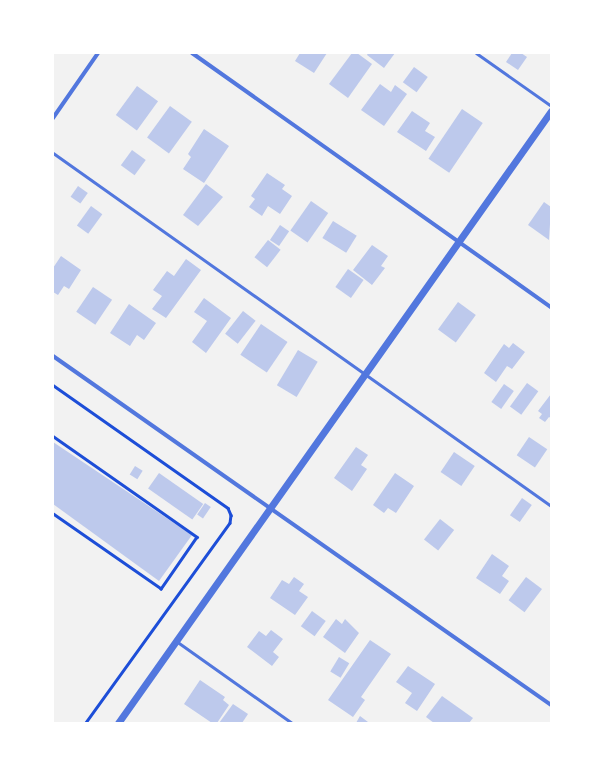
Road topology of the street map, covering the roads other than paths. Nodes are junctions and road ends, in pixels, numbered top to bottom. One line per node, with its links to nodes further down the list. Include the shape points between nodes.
1 (98, 53): 6 (street)
2 (192, 53): 8 (street)
3 (476, 53): 4 (lane)
4 (551, 106)
5 (551, 111): 8 (street)
6 (53, 118)
7 (53, 153): 11 (lane)
8 (458, 241): 9 (street); 11 (street)
9 (551, 307)
10 (53, 356): 13 (street)
11 (363, 375): 12 (lane); 13 (street)
12 (551, 506)
13 (269, 508): 14 (street); 15 (street)
14 (176, 641): 16 (street); 17 (lane)
15 (551, 705)
16 (118, 723)
17 (292, 723)

